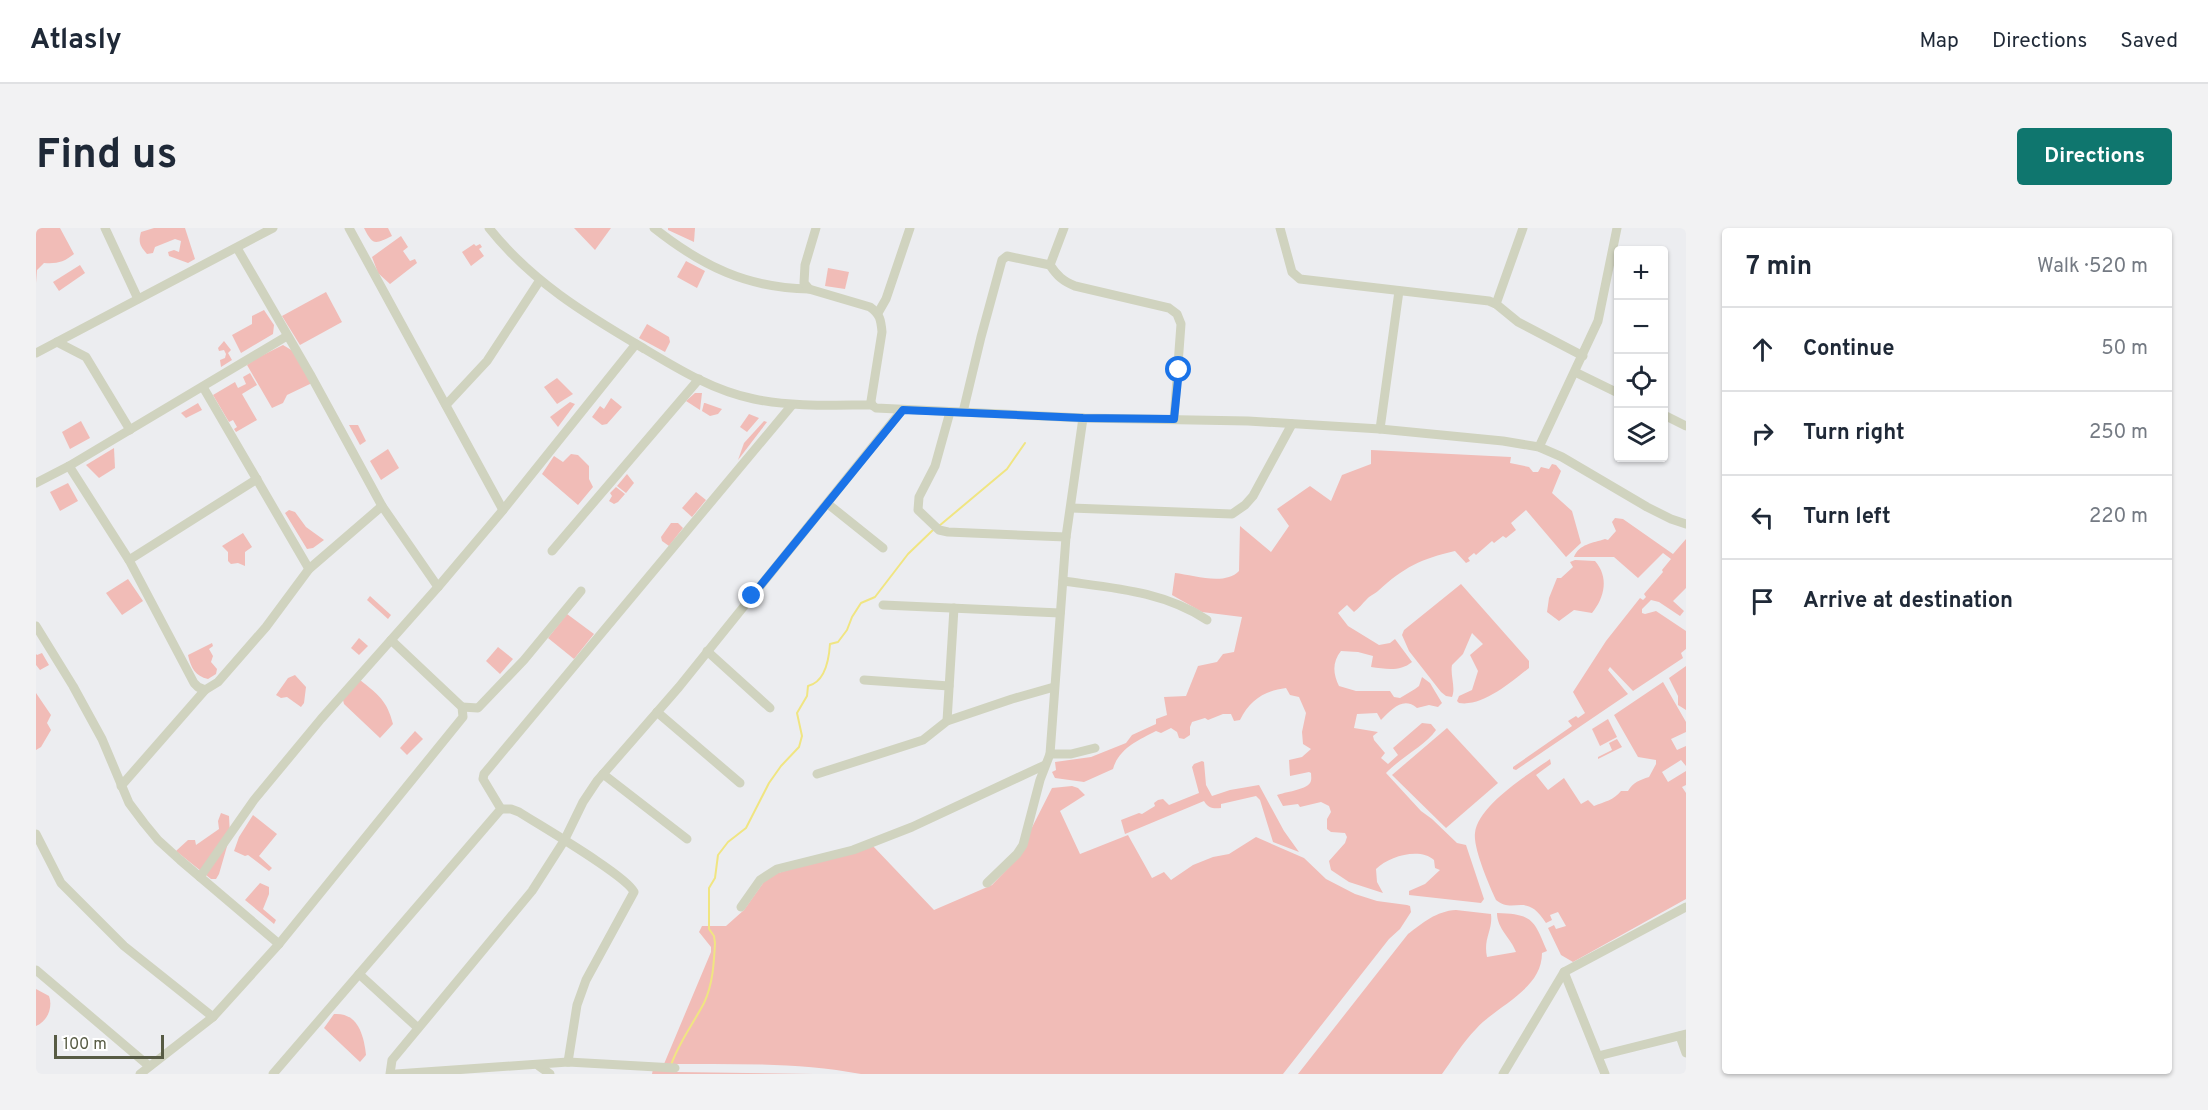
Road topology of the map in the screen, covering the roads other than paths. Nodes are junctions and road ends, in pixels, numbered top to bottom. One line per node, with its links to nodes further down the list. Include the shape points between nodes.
1 (105, 228): 17 (street)
2 (273, 228): 12 (street)
3 (349, 228): 29 (street)
4 (489, 228): 14 (street)
5 (654, 228): 15 (street, via 694,257 725,272 777,287)
6 (816, 228): 15 (street, via 803,275)
7 (910, 228): 19 (street)
8 (1064, 228): 13 (street)
9 (1280, 228): 16 (street, via 1292,272 1300,279)
10 (1523, 228): 18 (street)
11 (1617, 228): 24 (street, via 1601,309)
12 (237, 249): 17 (street); 20 (street)
13 (1050, 265): 34 (street, via 1015,256 1002,260); 37 (street, via 1056,274 1075,286 1169,308 1177,314 1181,324)
14 (540, 280): 22 (street, via 584,314); 29 (street, via 487,361)
15 (809, 290): 19 (street, via 870,307)
16 (1399, 291): 18 (street); 40 (street)
17 (138, 299): 21 (street)
18 (1496, 304): 24 (street, via 1518,322)
19 (878, 313): 31 (street, via 882,332)
20 (287, 336): 27 (street); 47 (street)
21 (57, 342): 23 (street); 41 (street, via 86,357)
22 (636, 344): 26 (street); 49 (street)
23 (36, 353)
24 (1583, 356): 25 (street)
25 (1575, 372): 28 (street); 42 (street)
26 (699, 379): 30 (street, via 752,399); 53 (street)
27 (203, 387): 41 (street); 44 (street)
28 (1614, 391)
29 (446, 405): 49 (street)
30 (792, 405): 31 (street); 82 (street, via 484,774 483,779)
31 (872, 405): 32 (street)
32 (903, 410): 33 (street); 46 (street)
33 (950, 412): 34 (street); 51 (street, via 918,510 937,528 973,534)
34 (963, 412): 36 (street)
35 (1668, 417): 39 (street)
36 (1083, 418): 37 (street); 48 (street)
37 (1174, 419): 38 (street)
38 (1292, 424): 40 (street); 48 (street, via 1253,496 1232,514)
39 (1686, 426)
40 (1380, 429): 42 (street)
41 (130, 430): 43 (street)
42 (1539, 447): 50 (street, via 1647,507)
43 (69, 466): 45 (street); 54 (street)
44 (257, 479): 54 (street); 55 (street)
45 (36, 483)
46 (828, 504): 52 (street); 66 (street)
47 (382, 507): 55 (street); 57 (street)
48 (1071, 508): 51 (street)
49 (503, 510): 57 (street)
50 (1686, 524)
51 (1066, 537): 56 (street)
52 (883, 548)
53 (552, 551)
54 (129, 560): 70 (street, via 194,683)
55 (309, 569): 70 (street, via 266,627 218,682)
56 (1063, 580): 61 (street); 62 (street, via 1148,594 1189,608)
57 (438, 587): 65 (street)
58 (581, 591): 71 (street, via 478,708)
59 (883, 605): 60 (street)
60 (954, 608): 61 (street); 68 (street)
61 (1060, 613): 69 (street)
62 (1207, 620)
63 (36, 626): 64 (street)
64 (39, 638): 81 (street, via 73,686 102,739)
65 (392, 640): 71 (street); 86 (street, via 254,800)
66 (707, 651): 72 (street); 73 (street)
67 (864, 680): 68 (street)
68 (950, 686): 74 (street)
69 (1054, 687): 74 (street); 76 (street)
70 (205, 690): 81 (street)
71 (462, 707): 90 (street, via 463,717)
72 (771, 708)
73 (657, 712): 78 (street); 80 (street)
74 (947, 721): 79 (street, via 923,740)
75 (1095, 748): 76 (street)
76 (1050, 754): 77 (street)
77 (1045, 765): 87 (street, via 1023,845); 88 (street, via 853,850 777,869 760,880)
78 (603, 774): 84 (street); 85 (street, via 583,802)
79 (817, 774)
80 (740, 783)
81 (121, 786): 86 (street, via 129,803 158,840)
82 (501, 809): 85 (street, via 519,812); 93 (street)
83 (36, 834): 94 (street, via 61,884 124,946)
84 (687, 839)
85 (564, 841): 95 (street, via 532,891); 99 (street, via 610,870 634,892 586,980 573,1023)
86 (200, 877): 90 (street)
87 (987, 883)
88 (741, 906)
89 (1686, 907): 92 (street)
90 (279, 944): 94 (street)
91 (36, 970): 100 (street)
92 (1564, 972): 98 (street); 109 (street)
93 (359, 974): 95 (street); 105 (street)
94 (213, 1017): 100 (street)
95 (418, 1028): 106 (street, via 392,1060)
96 (1683, 1035): 97 (street); 98 (street)
97 (1686, 1053)
98 (1598, 1056): 110 (street)
99 (568, 1062): 101 (street); 102 (street)
100 (149, 1066): 104 (street)
101 (539, 1066): 103 (street); 108 (street)
102 (675, 1068)
103 (431, 1073): 107 (street)
104 (140, 1074)
105 (273, 1074)
106 (390, 1074)
107 (396, 1074)
108 (550, 1074)
109 (1503, 1074)
110 (1605, 1074)

